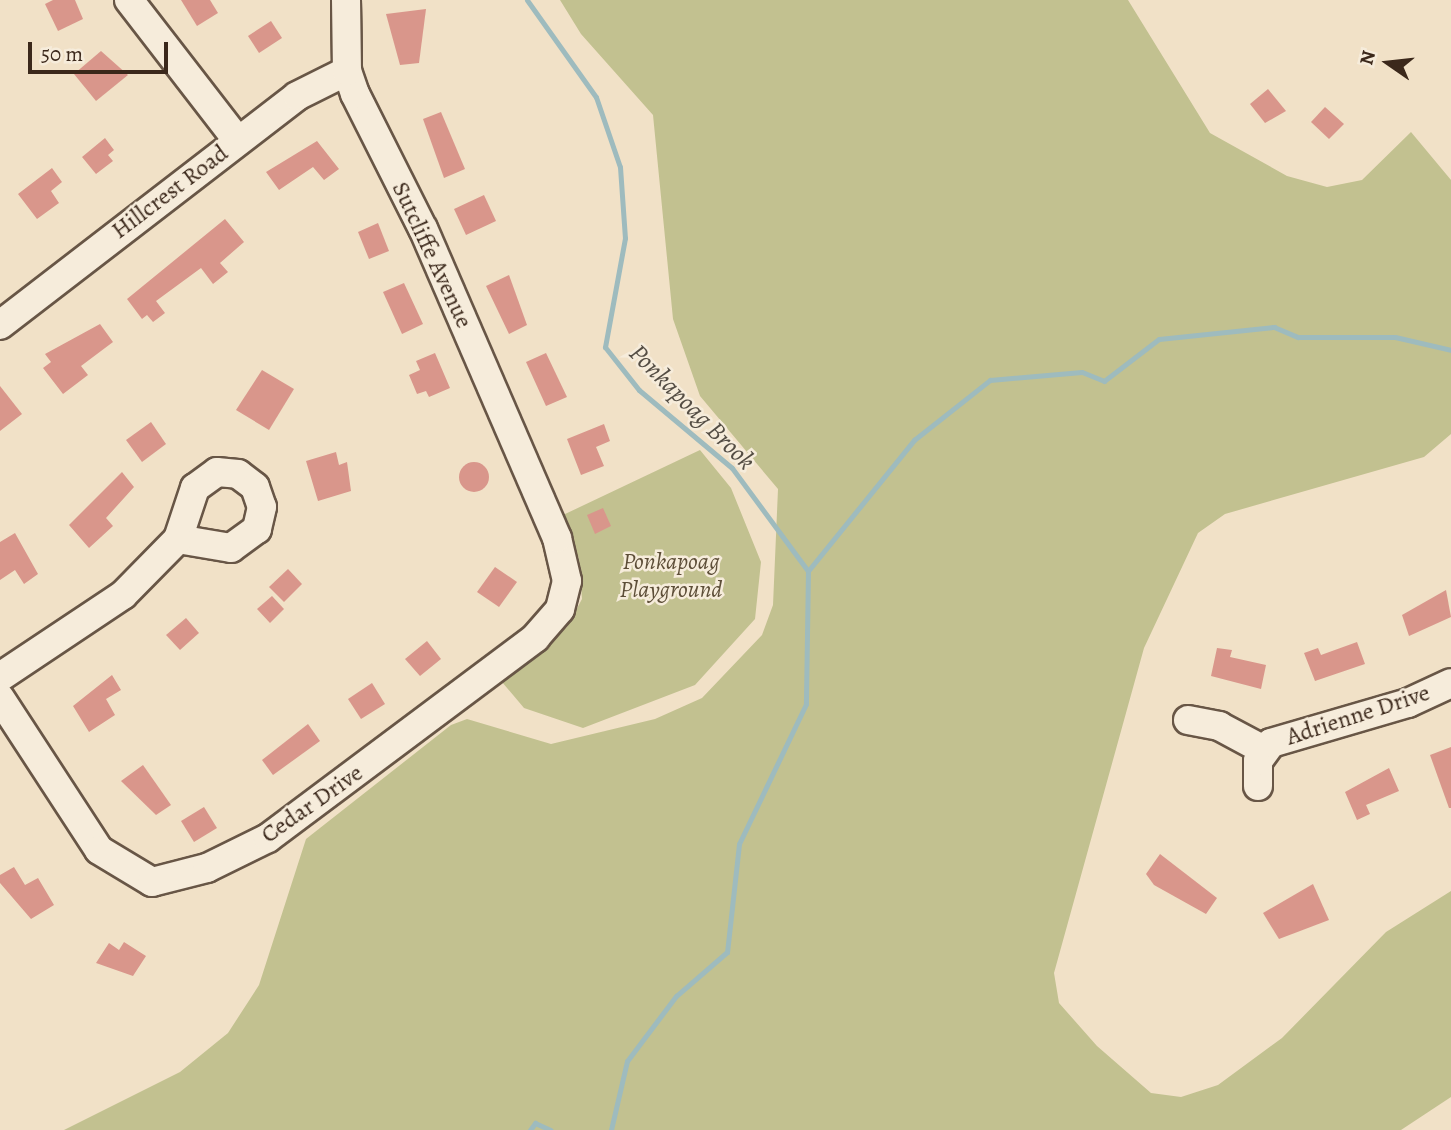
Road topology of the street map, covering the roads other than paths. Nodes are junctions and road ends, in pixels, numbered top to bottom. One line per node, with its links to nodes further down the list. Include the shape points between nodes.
1 (129, 0): 4 (street)
2 (346, 0): 3 (street, Sutcliffe Avenue)
3 (347, 71): 4 (street, Hillcrest Road, via 297,96); 6 (street, Sutcliffe Avenue)
4 (238, 141): 5 (street, Hillcrest Road)
5 (0, 325)
6 (544, 506): 10 (street, Cedar Drive, via 566,567 565,595 552,621 299,817 186,875 152,882 99,850)
7 (178, 539): 8 (street, via 123,595)
8 (0, 677)
9 (1451, 683): 12 (street, Adrienne Drive, via 1408,704)
10 (0, 698)
11 (1188, 720): 12 (street, via 1219,726)
12 (1262, 749): 13 (street, Adrienne Drive)
13 (1258, 786)

